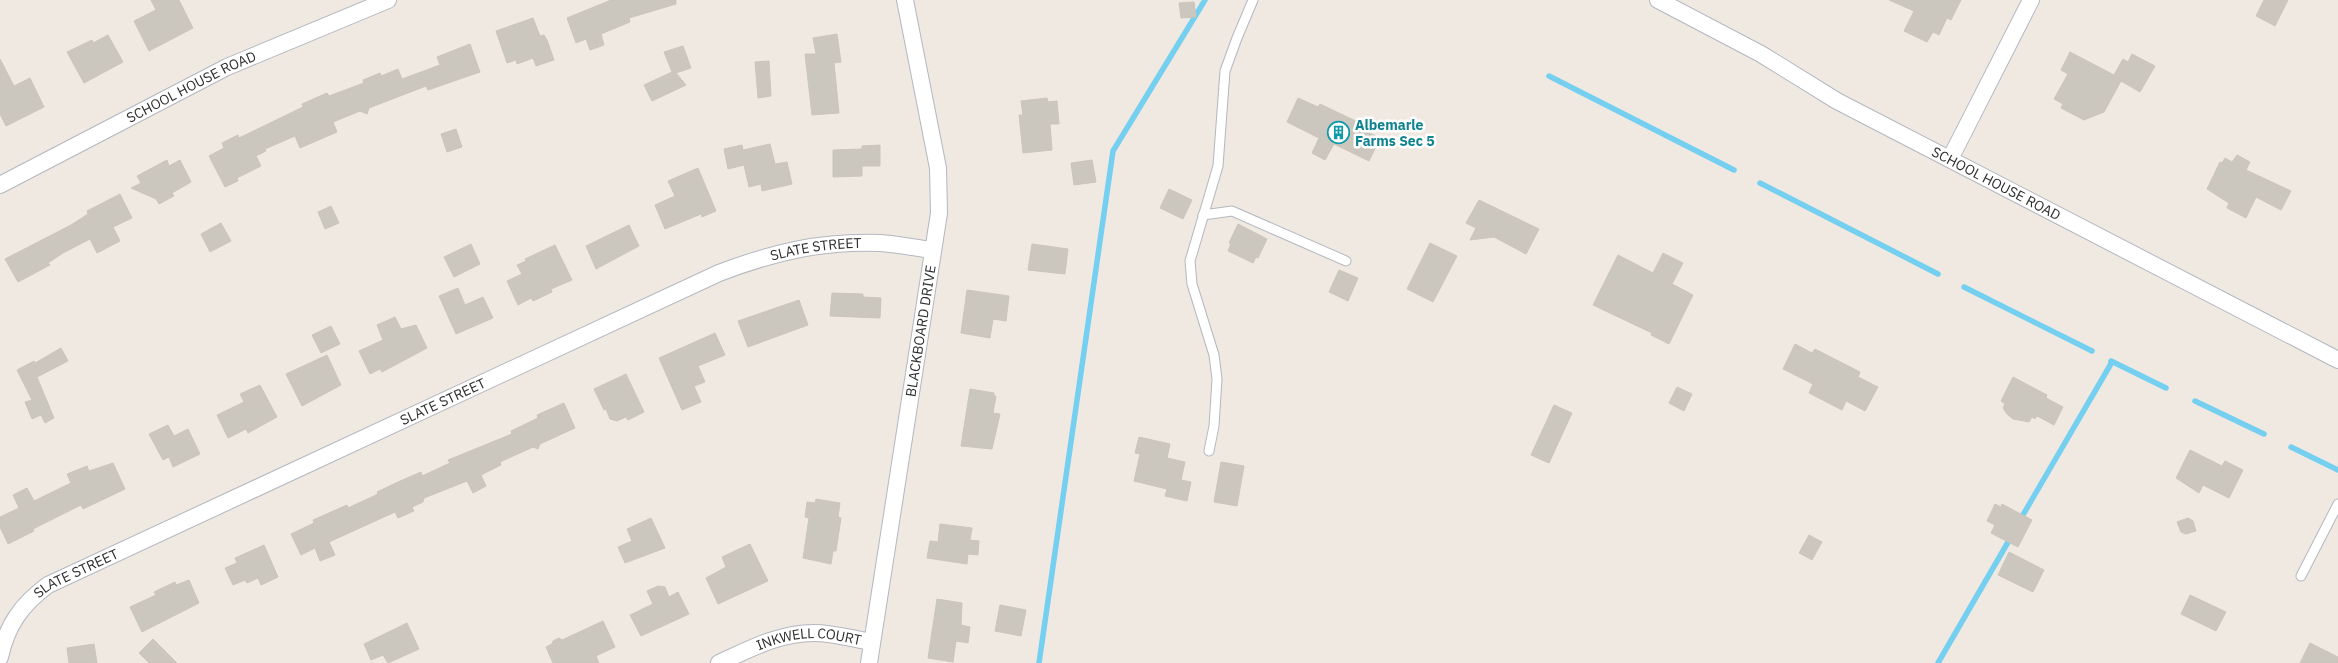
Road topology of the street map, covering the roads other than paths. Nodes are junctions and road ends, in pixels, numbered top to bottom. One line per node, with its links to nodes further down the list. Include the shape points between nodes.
1 (388, 0): 7 (street, SCHOOL HOUSE ROAD, via 227,67)
2 (905, 0): 9 (street, BLACKBOARD DRIVE, via 938,168 938,213)
3 (1254, 0): 8 (lane, via 1226,71 1218,166)
4 (1658, 0): 6 (street, SCHOOL HOUSE ROAD, via 1761,54 1837,101)
5 (2031, 0): 6 (street)
6 (1950, 159): 11 (street, SCHOOL HOUSE ROAD)
7 (0, 185)
8 (1203, 216): 10 (lane, via 1232,211); 12 (lane, via 1190,261 1192,284 1207,330 1217,379)
9 (933, 250): 15 (street, BLACKBOARD DRIVE); 16 (street, SLATE STREET, via 881,243 826,244 758,258 719,273 48,585 19,611)
10 (1346, 261)
11 (2338, 360)
12 (1209, 451)
13 (2338, 504): 14 (lane)
14 (2301, 576)
15 (872, 642): 17 (street, INKWELL COURT, via 817,633 793,635 764,642); 18 (street, BLACKBOARD DRIVE)
16 (0, 656)
17 (719, 663)
18 (869, 663)

